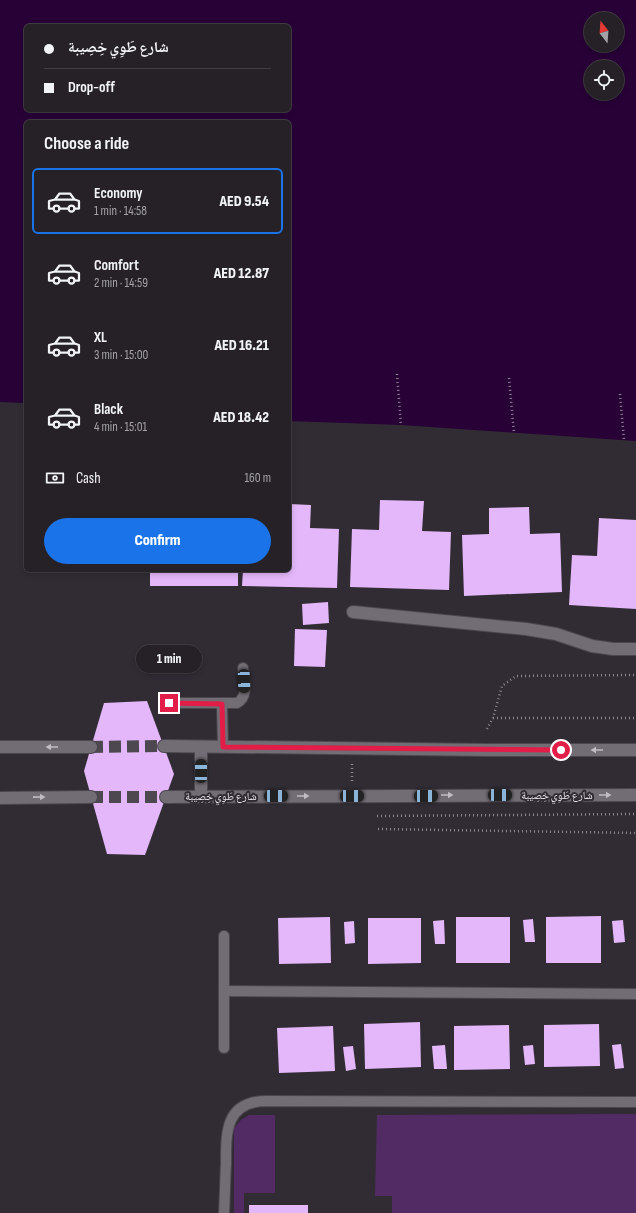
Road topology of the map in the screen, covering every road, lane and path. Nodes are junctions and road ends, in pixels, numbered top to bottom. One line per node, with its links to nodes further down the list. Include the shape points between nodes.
1 (397, 374): 4 (path)
2 (510, 378): 5 (path)
3 (620, 394): 6 (path)
4 (401, 425)
5 (514, 433)
6 (624, 440)
7 (353, 612): 8 (street, via 526,629 556,634 592,646 613,649)
8 (636, 648)
9 (244, 668): 12 (lane, via 243,698 237,703)
10 (636, 675): 13 (path, via 516,676 502,686)
11 (169, 703): 12 (lane)
12 (222, 704): 19 (lane)
13 (493, 718): 14 (path); 15 (path)
14 (636, 718)
15 (487, 729)
16 (164, 746): 18 (street)
17 (0, 747): 21 (street, one-way to 17)
18 (201, 747): 19 (street); 25 (street)
19 (223, 747): 20 (street)
20 (352, 747): 22 (street, one-way to 20); 26 (path)
21 (91, 748)
22 (636, 750)
23 (636, 795): 26 (street, شارع طَوِي خِصِيبة, one-way to 23)
24 (166, 796): 25 (street, شارع طَوِي خِصِيبة)
25 (201, 796): 26 (street, شارع طَوِي خِصِيبة, one-way to 26)
26 (352, 796)
27 (91, 797): 28 (street, one-way to 27)
28 (0, 798)
29 (636, 814): 30 (path)
30 (377, 816)
31 (378, 829): 32 (path)
32 (636, 833)
33 (224, 936): 34 (lane)
34 (224, 991): 35 (lane); 36 (lane)
35 (636, 994)
36 (224, 1048)
37 (636, 1102): 38 (lane, via 250,1104 232,1117 226,1131)
38 (224, 1213)

